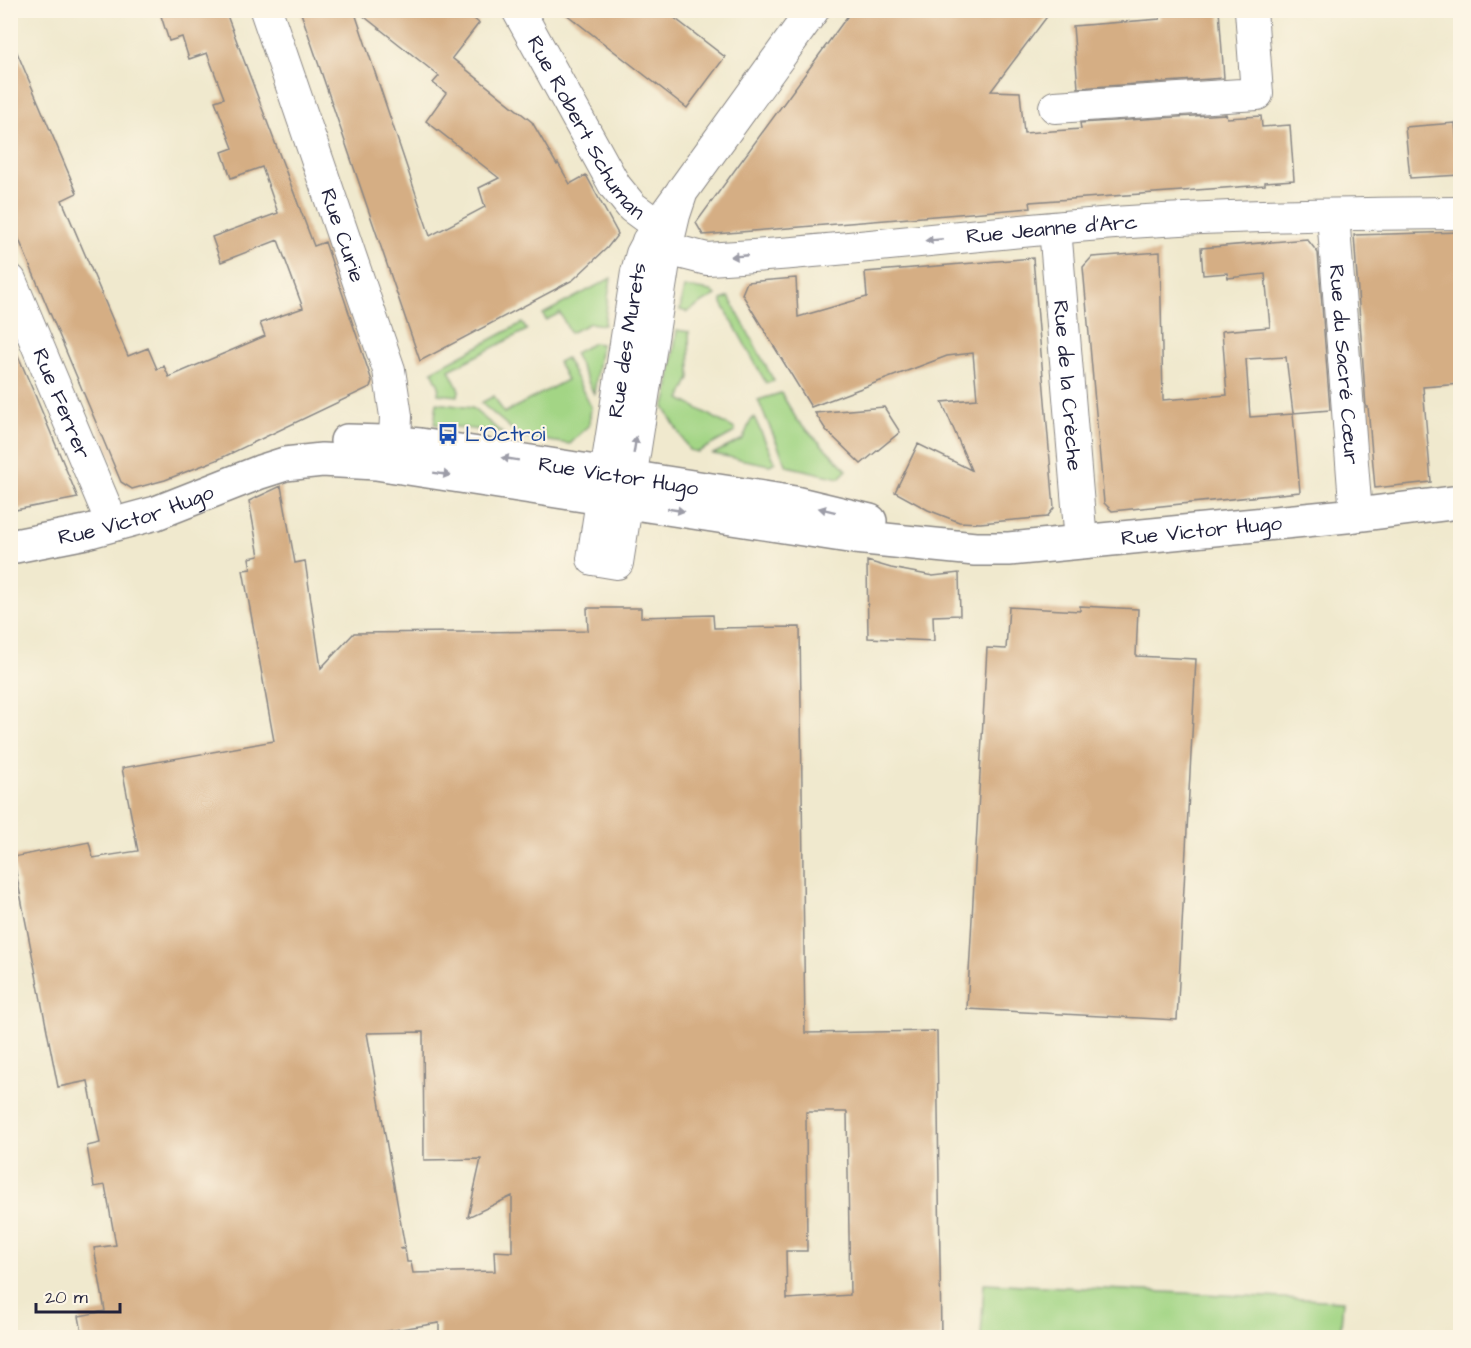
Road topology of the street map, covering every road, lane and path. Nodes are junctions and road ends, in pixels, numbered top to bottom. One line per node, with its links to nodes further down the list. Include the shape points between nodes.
1 (266, 10): 11 (street, Rue Curie, via 386,360 395,399)
2 (518, 10): 9 (street, Rue Robert Schuman, via 615,186)
3 (813, 10): 9 (street, Rue des Murets, via 682,191)
4 (1251, 10): 5 (street, via 1257,94)
5 (1055, 107)
6 (1461, 213): 7 (street, Rue Jeanne d'Arc)
7 (1333, 214): 8 (street, Rue Jeanne d'Arc, via 1229,216); 14 (street, Rue du Sacré Cœur)
8 (1054, 228): 9 (street, Rue Jeanne d'Arc, one-way to 9, via 715,258 701,258); 16 (street, Rue de la Crèche)
9 (660, 237): 12 (street, Rue des Murets)
10 (10, 280): 15 (street, Rue Ferrer)
11 (395, 454): 12 (main road, Rue Victor Hugo); 15 (main road, Rue Victor Hugo, via 356,461 285,464 188,502)
12 (616, 488): 16 (main road, Rue Victor Hugo, via 862,538 996,549)
13 (1461, 502): 14 (main road, Rue Victor Hugo)
14 (1356, 515): 16 (main road, Rue Victor Hugo)
15 (113, 525): 17 (main road, Rue Victor Hugo)
16 (1081, 542)
17 (10, 547)

